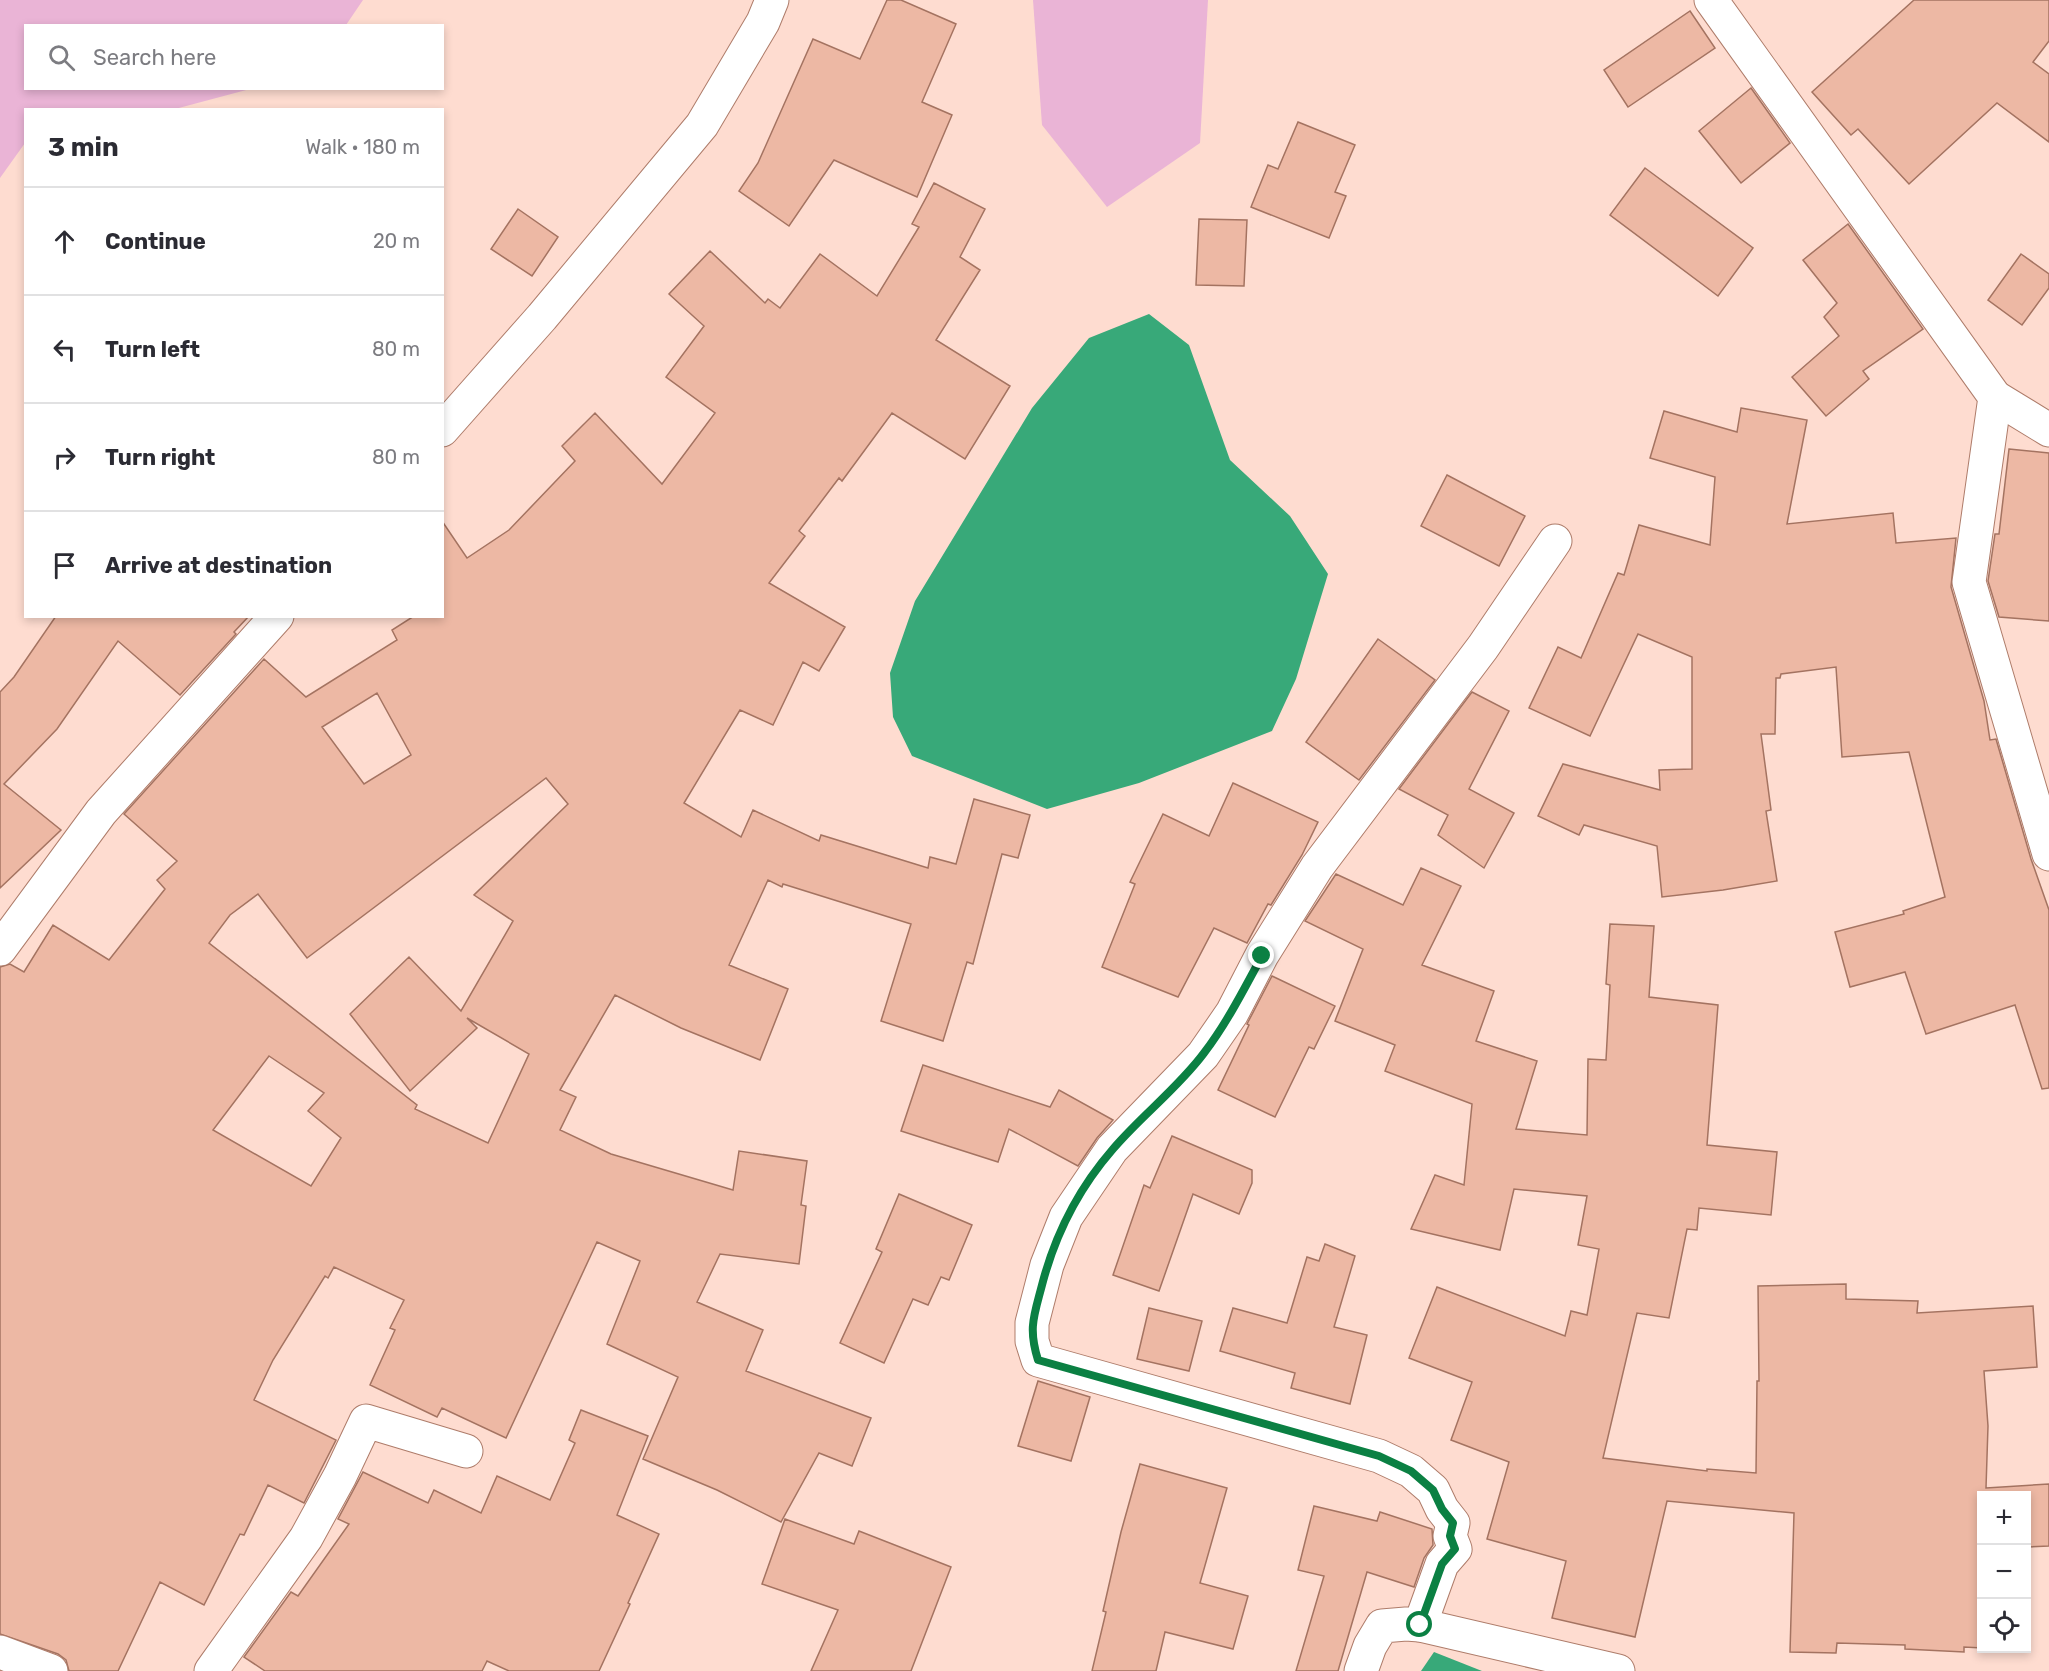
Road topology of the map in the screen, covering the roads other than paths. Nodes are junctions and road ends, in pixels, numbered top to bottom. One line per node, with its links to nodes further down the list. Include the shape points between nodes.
1 (772, 0): 4 (street, via 764,22 702,125)
2 (1712, 0): 3 (street)
3 (1995, 397): 5 (street); 8 (street, via 1969,582)
4 (444, 428)
5 (2049, 430)
6 (1555, 541): 11 (street, via 1483,647 1317,867 1232,1013 1203,1055 1112,1149 1086,1186 1066,1217 1047,1264 1032,1323 1038,1360 1379,1456 1411,1471 1433,1490 1453,1523 1450,1536 1455,1549 1442,1564)
7 (275, 618): 9 (street, via 101,812)
8 (2049, 854)
9 (0, 949)
10 (466, 1451): 14 (street, via 366,1421 306,1538)
11 (1420, 1625): 15 (street, via 1382,1626); 16 (street)
12 (0, 1652): 13 (street)
13 (51, 1671)
14 (211, 1671)
15 (1361, 1671)
16 (1618, 1671)

